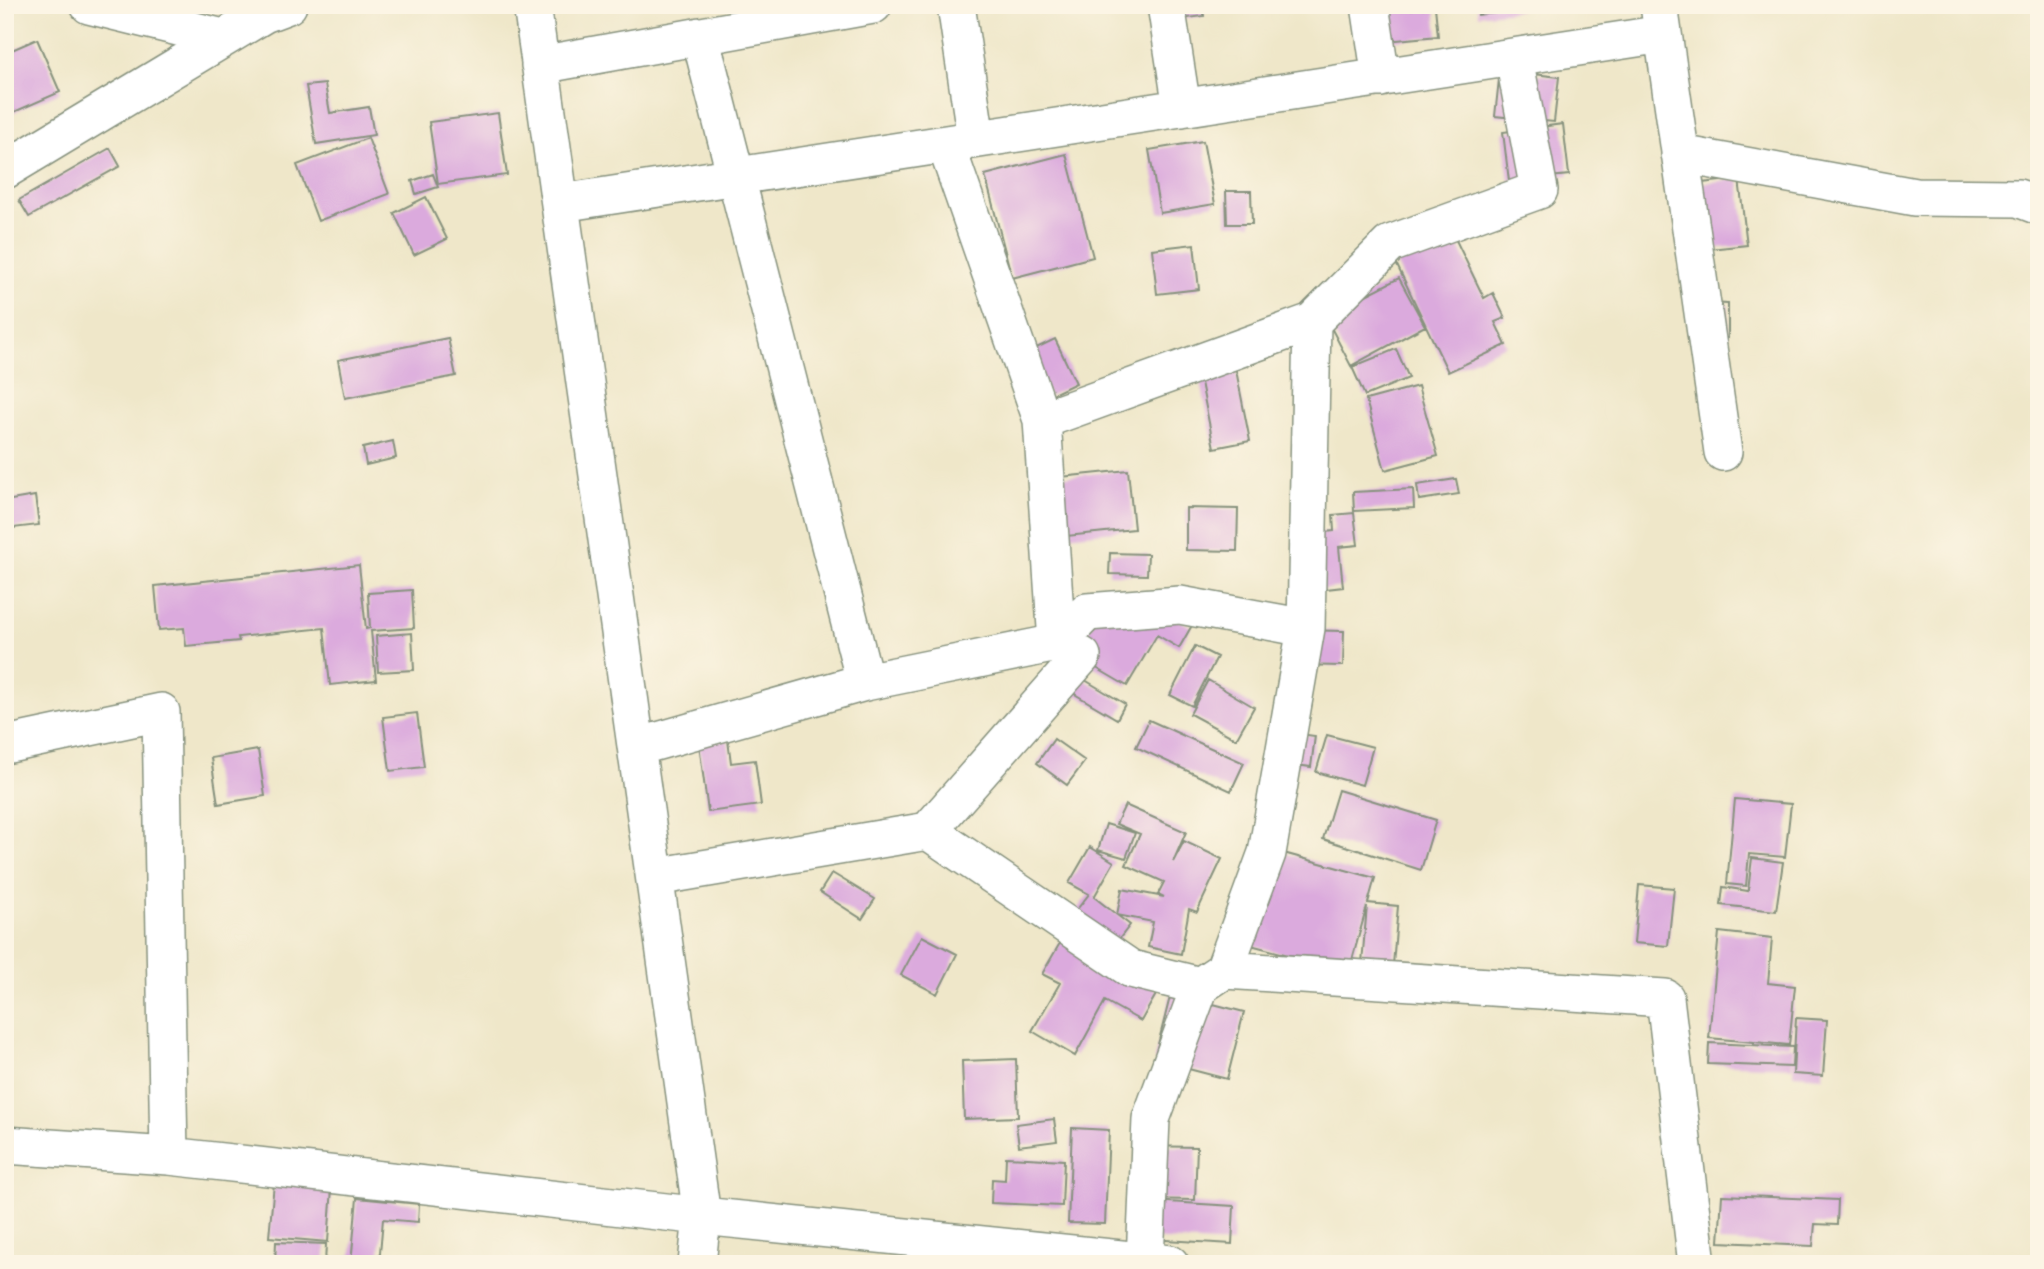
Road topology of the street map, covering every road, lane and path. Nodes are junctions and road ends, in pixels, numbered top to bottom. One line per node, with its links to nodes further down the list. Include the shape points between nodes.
1 (89, 5): 10 (street)
2 (288, 5): 10 (street)
3 (531, 5): 12 (street)
4 (873, 5): 9 (street)
5 (957, 5): 15 (street)
6 (1166, 5): 14 (street)
7 (1370, 5): 13 (street)
8 (1661, 20): 11 (street); 16 (street)
9 (700, 36): 12 (street); 18 (street)
10 (223, 38): 17 (street)
11 (1514, 58): 13 (street); 21 (street, via 1539,190 1390,244)
12 (540, 65): 19 (street)
13 (1381, 78): 14 (street)
14 (1181, 108): 15 (street)
15 (961, 142): 18 (street); 22 (street)
16 (1681, 154): 20 (street, via 1915,197 2018,198); 23 (street)
17 (5, 170)
18 (735, 177): 19 (street); 26 (street)
19 (561, 203): 28 (street)
20 (2039, 206)
21 (1312, 322): 22 (street); 24 (street)
22 (1042, 420): 25 (street)
23 (1723, 452)
24 (1306, 628): 25 (street, via 1180,605 1087,612); 31 (street, via 1267,853)
25 (1058, 643): 26 (street); 29 (street, via 1082,656)
26 (865, 682): 28 (street)
27 (5, 745): 33 (street, via 161,712)
28 (637, 747): 30 (street)
29 (928, 831): 30 (street); 31 (street, via 1131,970)
30 (655, 877): 34 (street)
31 (1212, 978): 35 (street, via 1151,1119); 37 (street, via 1665,998)
32 (5, 1144): 33 (street)
33 (169, 1156): 34 (street)
34 (702, 1216): 35 (street); 36 (street)
35 (1158, 1262)
36 (697, 1264)
37 (1697, 1264)

